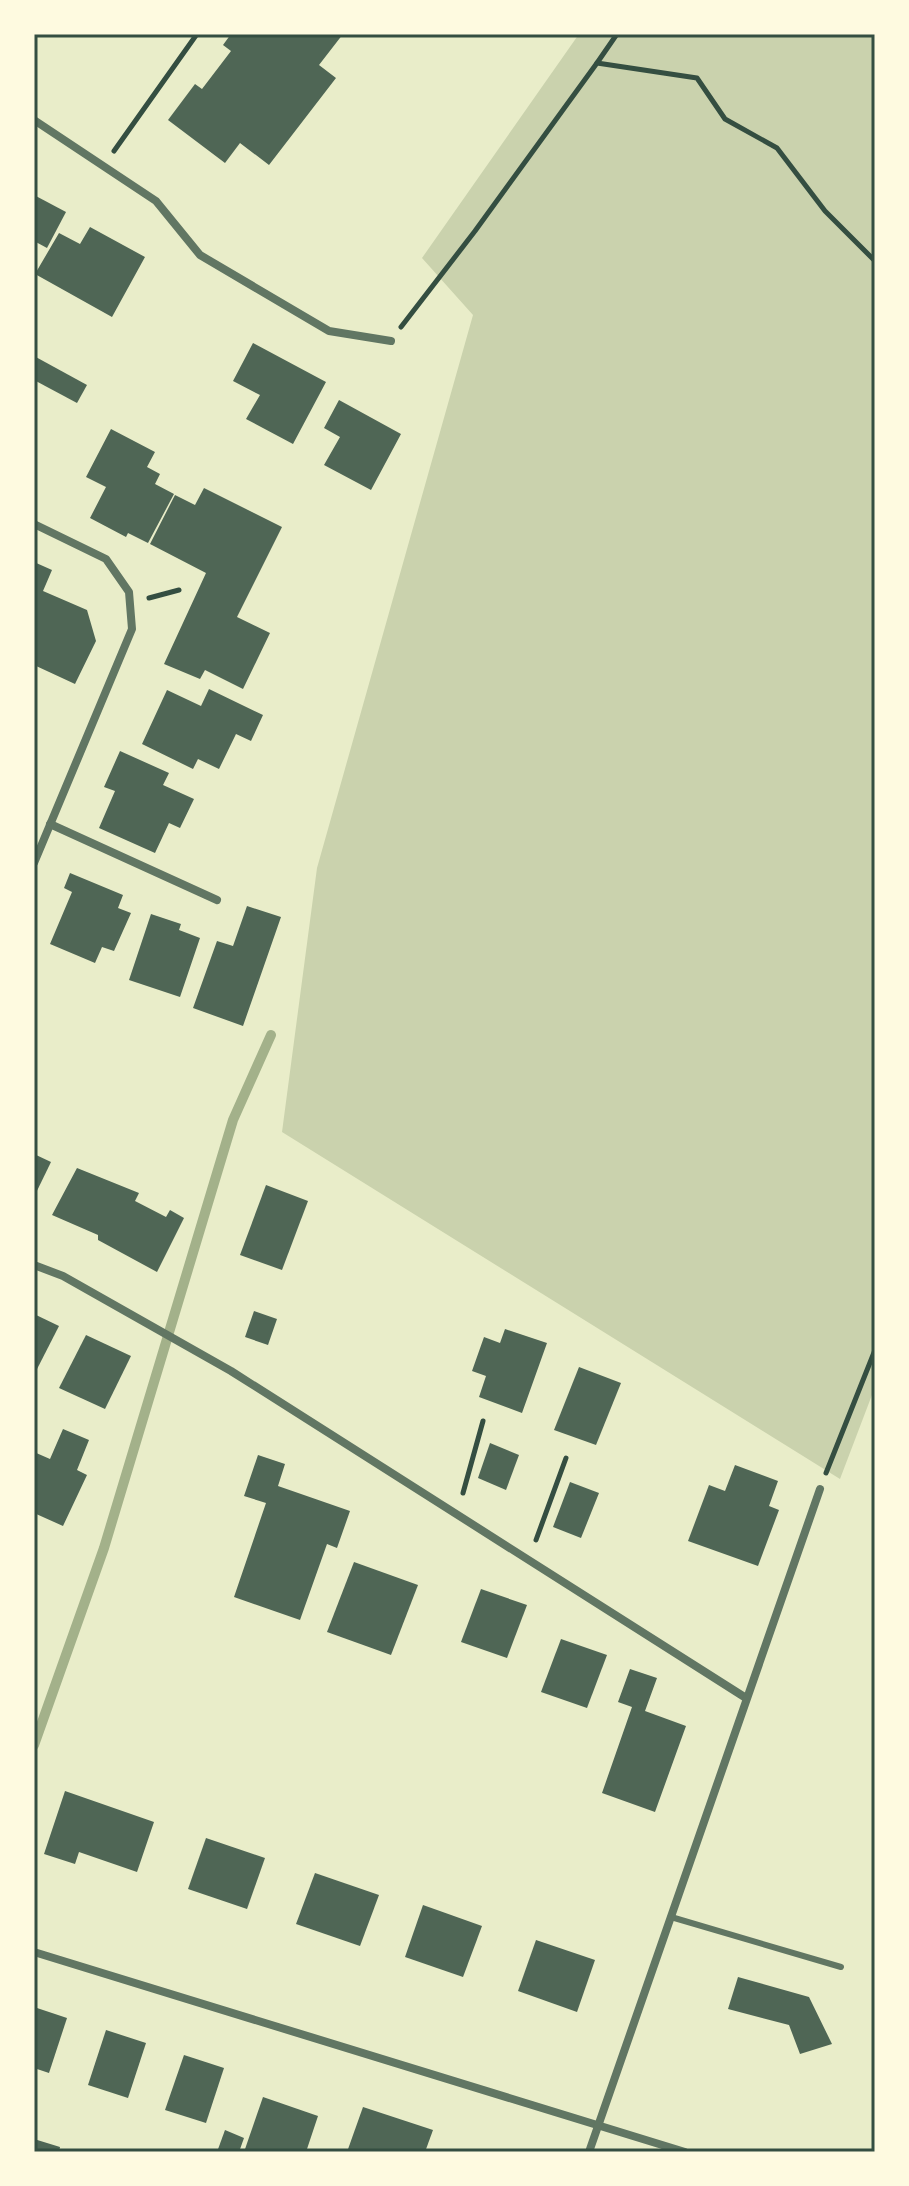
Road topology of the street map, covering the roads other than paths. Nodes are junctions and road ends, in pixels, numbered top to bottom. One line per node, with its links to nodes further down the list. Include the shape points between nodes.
1 (34, 120): 2 (street, via 156,201 200,255 329,331)
2 (391, 341)
3 (34, 524): 4 (street, via 106,559 129,592 132,629)
4 (50, 824): 5 (street); 6 (street)
5 (34, 863)
6 (217, 900)
7 (34, 1265): 9 (street, via 63,1276 231,1371)
8 (820, 1489): 9 (street)
9 (746, 1698): 10 (street)
10 (671, 1917): 12 (lane); 13 (street)
11 (34, 1952): 13 (street)
12 (841, 1967)
13 (599, 2125): 14 (street); 15 (street)
14 (589, 2152)
15 (685, 2152)

